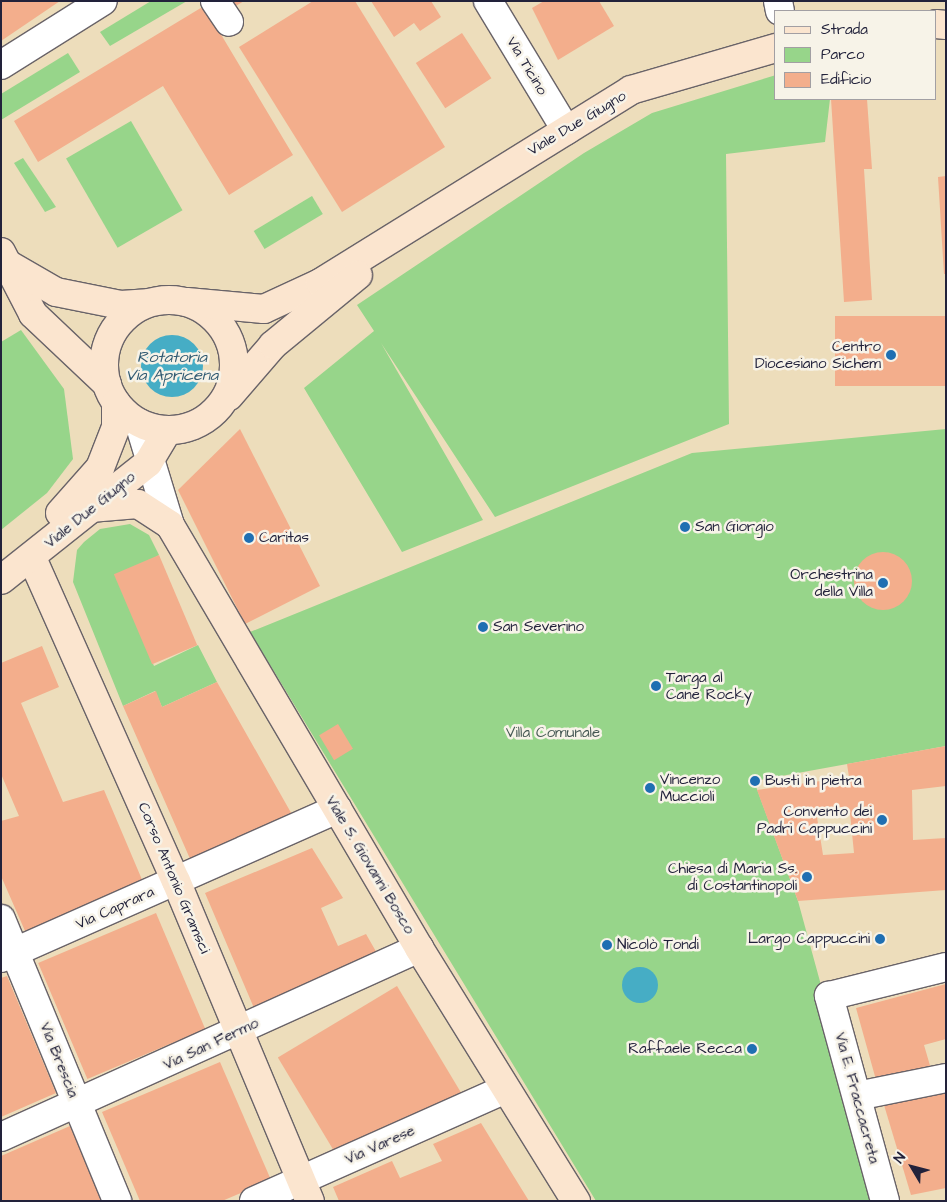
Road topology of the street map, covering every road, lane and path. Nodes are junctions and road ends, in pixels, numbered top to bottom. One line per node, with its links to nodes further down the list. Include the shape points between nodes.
1 (103, 1): 4 (street)
2 (488, 1): 5 (street, Via Ticino)
3 (774, 49): 5 (main road, Viale Due Giugno, via 632,90)
4 (1, 65)
5 (566, 130): 6 (main road, Viale Due Giugno)
6 (420, 218): 8 (main road, Viale Due Giugno, via 320,283 264,309); 11 (main road, Viale Due Giugno, via 273,345)
7 (5, 259): 9 (main road, via 56,292 121,305); 10 (main road, via 33,314)
8 (187, 302): 9 (main road, Viale Due Giugno); 11 (main road, Viale Due Giugno, via 205,310 231,341 235,361)
9 (147, 303): 10 (main road, Viale Due Giugno, via 116,327 104,364)
10 (111, 394): 12 (main road, Viale Due Giugno); 18 (main road, Viale Due Giugno, via 116,427 100,468 79,496)
11 (225, 400): 13 (main road, Viale Due Giugno, via 210,417 190,428)
12 (139, 423): 13 (main road, Viale Due Giugno); 14 (street, Viale S. Giovanni Bosco)
13 (167, 431): 14 (main road, Viale Due Giugno)
14 (148, 463): 15 (main road, Viale Due Giugno); 16 (street, Viale S. Giovanni Bosco)
15 (90, 508): 16 (main road, Viale S. Giovanni Bosco, via 138,504); 17 (main road, Viale Due Giugno)
16 (170, 525): 20 (main road, Viale S. Giovanni Bosco)
17 (32, 558): 19 (main road, Viale Due Giugno); 21 (main road, Corso Antonio Gramsci)
18 (1, 571)
19 (1, 580)
20 (337, 809): 21 (street, Via Caprara); 23 (main road, Viale S. Giovanni Bosco)
21 (176, 881): 24 (street, Via Caprara); 26 (main road, Corso Antonio Gramsci)
22 (1, 919): 24 (street, Via Brescia)
23 (419, 948): 26 (street, Via San Fermo); 28 (main road, Viale S. Giovanni Bosco)
24 (8, 955): 30 (street, Via Brescia)
25 (946, 967): 29 (street, Via E. Fraccacreta, via 829,996)
26 (239, 1031): 30 (street, Via San Fermo); 32 (main road, Corso Antonio Gramsci)
27 (946, 1078): 29 (street)
28 (505, 1089): 32 (street, Via Varese); 35 (main road, Viale S. Giovanni Bosco)
29 (857, 1096): 36 (street, Via E. Fraccacreta)
30 (77, 1105): 31 (street, Via San Fermo); 33 (street, Via Brescia)
31 (1, 1137)
32 (306, 1190): 34 (street, Via Varese)
33 (117, 1201)
34 (254, 1201)
35 (576, 1201)
36 (886, 1201)

